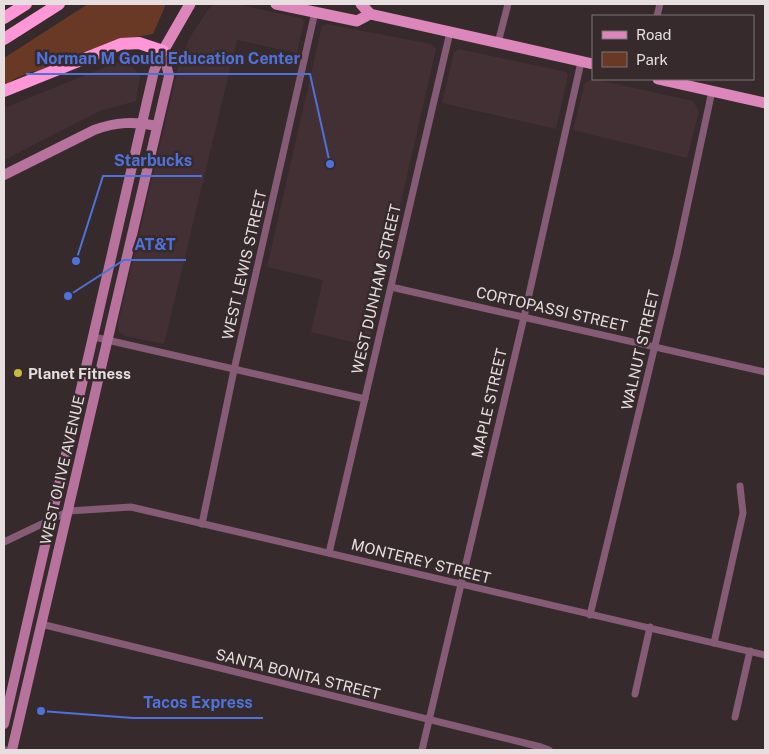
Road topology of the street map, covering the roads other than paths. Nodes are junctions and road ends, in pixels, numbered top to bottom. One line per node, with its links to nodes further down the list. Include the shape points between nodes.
1 (26, 4): 10 (highway)
2 (59, 4): 13 (highway)
3 (183, 4): 11 (main road)
4 (190, 4): 11 (main road, WEST OLIVE AVENUE)
5 (276, 4): 9 (main road)
6 (361, 4): 8 (main road)
7 (508, 4): 14 (street)
8 (372, 9): 9 (main road, via 357,21); 12 (main road)
9 (315, 12): 30 (street, WEST LEWIS STREET)
10 (4, 18)
11 (180, 19): 15 (main road, WEST OLIVE AVENUE)
12 (450, 32): 14 (main road); 25 (street, WEST DUNHAM STREET)
13 (4, 39)
14 (498, 43): 16 (main road)
15 (163, 51): 19 (highway, via 139,43 121,44); 22 (main road, WEST OLIVE AVENUE, via 154,71); 23 (main road, WEST OLIVE AVENUE, via 169,76)
16 (580, 62): 17 (main road); 26 (street, MAPLE STREET)
17 (592, 64)
18 (662, 80): 20 (main road)
19 (4, 91)
20 (712, 91): 21 (main road); 29 (street, WALNUT STREET)
21 (765, 103)
22 (142, 123): 23 (main road); 24 (main road, via 110,124 94,130); 27 (main road, WEST OLIVE AVENUE)
23 (157, 126): 28 (main road, WEST OLIVE AVENUE)
24 (4, 175)
25 (391, 287): 26 (street, CORTOPASSI STREET); 32 (street, WEST DUNHAM STREET)
26 (524, 317): 29 (street, CORTOPASSI STREET); 39 (street, MAPLE STREET)
27 (94, 337): 28 (street); 35 (main road, WEST OLIVE AVENUE)
28 (108, 340): 30 (street); 34 (main road, WEST OLIVE AVENUE)
29 (656, 347): 31 (street, CORTOPASSI STREET); 40 (street, WALNUT STREET)
30 (234, 370): 32 (street); 36 (street, WEST LEWIS STREET)
31 (765, 372)
32 (365, 399): 38 (street, WEST DUNHAM STREET)
33 (740, 486): 43 (street, via 743,513)
34 (69, 511): 35 (street); 36 (street, MONTEREY STREET, via 131,507); 41 (main road, WEST OLIVE AVENUE)
35 (51, 520): 37 (street); 48 (main road, WEST OLIVE AVENUE)
36 (202, 524): 38 (street, MONTEREY STREET)
37 (4, 542)
38 (329, 553): 39 (street, MONTEREY STREET)
39 (460, 585): 40 (street, MONTEREY STREET); 49 (street, MAPLE STREET)
40 (590, 615): 42 (street, MONTEREY STREET)
41 (40, 624): 49 (street, SANTA BONITA STREET); 50 (main road, WEST OLIVE AVENUE)
42 (650, 627): 43 (street, MONTEREY STREET); 46 (street)
43 (714, 643): 44 (street, MONTEREY STREET)
44 (750, 651): 45 (street, MONTEREY STREET); 47 (street)
45 (765, 655)
46 (634, 694)
47 (735, 717)
48 (4, 720)
49 (429, 720): 51 (street, MAPLE STREET); 52 (street, SANTA BONITA STREET)
50 (12, 750)
51 (422, 750)
52 (548, 750)

